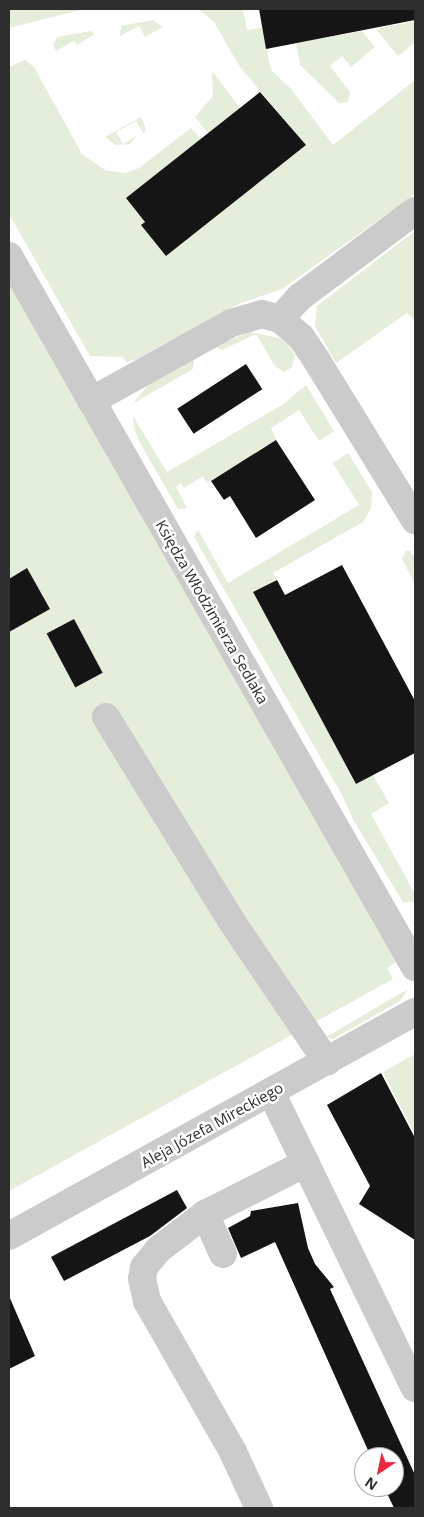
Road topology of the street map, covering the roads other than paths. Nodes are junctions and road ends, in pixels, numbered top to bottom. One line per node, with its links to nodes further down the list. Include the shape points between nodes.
1 (415, 211): 3 (street, via 300,296)
2 (9, 256): 4 (street, Księdza Włodzimierza Sedlaka)
3 (280, 319): 4 (street, via 262,314 231,323); 5 (street, via 301,337)
4 (91, 401): 7 (street, Księdza Włodzimierza Sedlaka)
5 (415, 520)
6 (106, 717): 9 (street, via 232,922)
7 (415, 967)
8 (415, 1012): 9 (street, Aleja Józefa Mireckiego)
9 (327, 1062): 10 (street, Aleja Józefa Mireckiego)
10 (271, 1092): 11 (street); 13 (street, Aleja Józefa Mireckiego)
11 (306, 1163): 12 (street); 15 (street)
12 (205, 1214): 14 (street); 16 (street, via 158,1250 144,1267 142,1279 147,1301 224,1436)
13 (9, 1236)
14 (223, 1254)
15 (415, 1388)
16 (259, 1508)

